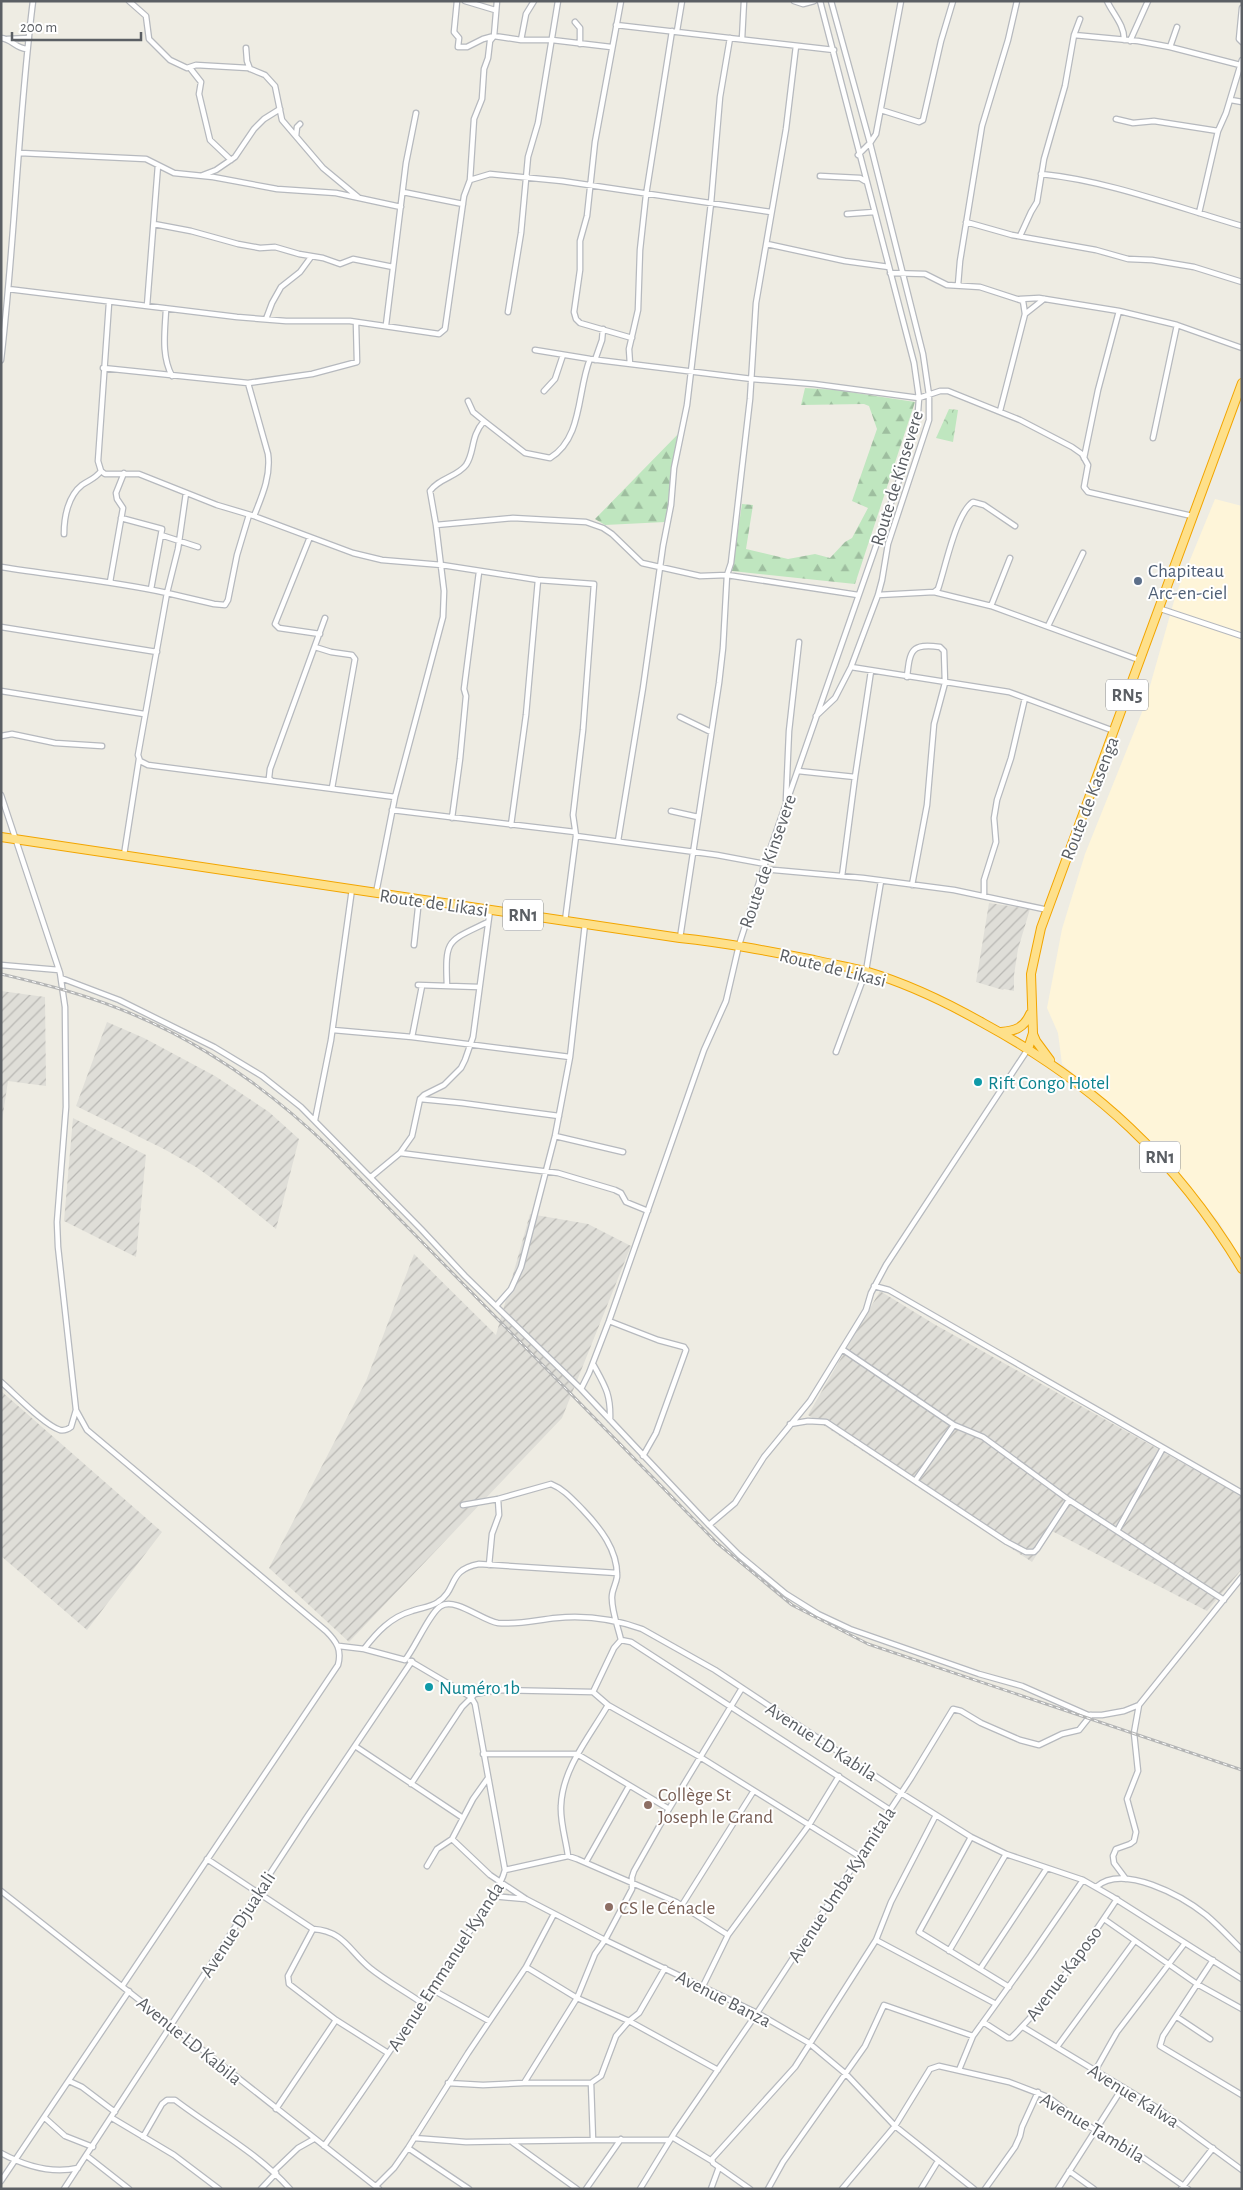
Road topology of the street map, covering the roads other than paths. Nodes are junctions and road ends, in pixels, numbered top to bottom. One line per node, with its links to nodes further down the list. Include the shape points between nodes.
1 (33, 1): 30 (street)
2 (129, 1): 45 (street, via 146,16 149,39 170,60)
3 (457, 1): 28 (street, via 454,32 459,38 458,47 467,47)
4 (465, 1): 21 (street)
5 (497, 1): 21 (street)
6 (534, 1): 33 (street, via 526,14)
7 (558, 1): 34 (street)
8 (621, 1): 24 (street)
9 (682, 1): 26 (street)
10 (744, 1): 32 (street)
11 (794, 1): 12 (street, via 802,4)
12 (814, 1)
13 (820, 1): 43 (street, Route de Kinsevere)
14 (831, 1): 56 (street)
15 (901, 1): 50 (street)
16 (953, 1): 50 (street, via 924,120 919,122)
17 (1016, 1): 78 (street, via 1008,40 982,126)
18 (1107, 1): 35 (street, via 1112,14 1124,28)
19 (1148, 1): 35 (street)
20 (1242, 8): 36 (street, via 1238,36)
21 (496, 10): 28 (street)
22 (1080, 19): 27 (street)
23 (575, 22): 37 (street, via 580,32)
24 (616, 25): 26 (street); 40 (street)
25 (1177, 27): 39 (street)
26 (674, 31): 31 (street); 69 (street)
27 (1074, 35): 35 (street); 61 (street, via 1065,86)
28 (494, 36): 33 (street); 65 (street, via 484,69 482,99 474,119)
29 (4, 38): 30 (street); 42 (street, via 17,47)
30 (28, 38): 42 (street)
31 (730, 38): 32 (street); 71 (street, via 720,97)
32 (742, 39): 38 (street)
33 (521, 40): 34 (street)
34 (552, 40): 37 (street); 64 (street)
35 (1127, 40): 39 (street)
36 (1242, 42)
37 (580, 44): 40 (street)
38 (796, 46): 43 (street); 74 (street)
39 (1170, 46): 44 (street)
40 (612, 47): 67 (street)
41 (246, 48): 46 (street)
42 (27, 49): 57 (street)
43 (834, 50): 58 (street, Route de Kinsevere)
44 (1241, 62): 47 (street)
45 (190, 68): 46 (street, via 196,65); 59 (street, via 201,82 199,94 210,140)
46 (250, 69): 49 (street, via 265,75 274,84)
47 (1231, 100): 48 (street); 54 (street)
48 (1242, 102)
49 (280, 109): 55 (street, via 282,120); 59 (street, via 260,122)
50 (881, 110): 56 (street, via 876,134)
51 (416, 113): 68 (street)
52 (1116, 119): 54 (street)
53 (300, 124): 55 (street)
54 (1218, 131): 76 (street)
55 (296, 136): 70 (street, via 322,168)
56 (870, 143): 58 (street); 87 (street)
57 (20, 153): 60 (street, via 146,159); 90 (street)
58 (858, 155): 66 (street, Route de Kinsevere)
59 (231, 160): 62 (street)
60 (158, 165): 62 (street, via 174,173); 79 (street)
61 (1041, 174): 76 (street, via 1125,191); 81 (street, via 1037,202)
62 (201, 176): 70 (street)
63 (820, 176): 66 (street, via 860,178)
64 (527, 178): 65 (street, via 490,174); 67 (street); 97 (street)
65 (470, 180): 72 (street)
66 (866, 182): 75 (street, Route de Kinsevere)
67 (589, 186): 69 (street); 103 (street, via 587,216 580,241 575,316 580,323)
68 (403, 192): 72 (street); 73 (street)
69 (646, 195): 71 (street); 104 (street, via 638,310)
70 (359, 198): 73 (street)
71 (711, 203): 74 (street); 112 (street)
72 (463, 204): 101 (street, via 444,331 439,334)
73 (401, 207): 84 (street)
74 (771, 212): 82 (street)
75 (874, 212): 77 (street); 85 (street, Route de Kinsevere)
76 (1200, 213): 80 (street)
77 (847, 214)
78 (966, 222): 81 (street); 89 (street)
79 (154, 224): 83 (street); 94 (street)
80 (1242, 226)
81 (1020, 236): 88 (street, via 1128,259 1194,267)
82 (767, 244): 85 (street); 114 (street, via 756,303)
83 (312, 257): 84 (street, via 340,264 354,260); 99 (street, via 282,287)
84 (393, 267): 101 (street)
85 (889, 267): 86 (street, Route de Kinsevere)
86 (890, 273): 87 (street); 119 (street, Route de Kinsevere, via 914,363)
87 (902, 273): 89 (street, via 925,274 947,285); 118 (street)
88 (1242, 282)
89 (958, 285): 91 (street, via 980,287)
90 (8, 289): 93 (street); 108 (street)
91 (1020, 299): 92 (street); 98 (street)
92 (1044, 299): 96 (street); 98 (street)
93 (108, 302): 94 (street); 111 (street)
94 (147, 306): 95 (street)
95 (166, 309): 99 (street); 113 (street, via 165,359)
96 (1119, 311): 102 (street); 124 (street)
97 (508, 312)
98 (1025, 314): 121 (street)
99 (266, 319): 100 (street)
100 (356, 323): 101 (street); 115 (street, via 356,363 312,374)
101 (386, 325)
102 (1177, 325): 105 (street); 123 (street)
103 (603, 329): 104 (street); 109 (street, via 602,340)
104 (632, 338): 110 (street, via 628,353)
105 (1242, 348)
106 (535, 350): 107 (street)
107 (563, 355): 109 (street); 117 (street, via 555,379)
108 (1, 360)
109 (592, 360): 110 (street); 122 (street, via 574,426 565,443 550,458 525,453)
110 (630, 364): 112 (street)
111 (104, 368): 113 (street); 125 (street, via 98,461)
112 (691, 371): 114 (street); 141 (street)
113 (172, 376): 115 (street)
114 (752, 379): 119 (street); 144 (street)
115 (248, 383): 128 (street, via 269,465 267,479)
116 (1242, 383): 129 (highway, Route de Kasenga / RN5)
117 (544, 391)
118 (930, 395): 119 (street); 121 (street, via 948,391); 151 (street, via 929,420 888,544)
119 (919, 398): 150 (street, Route de Kinsevere, via 917,422)
120 (468, 401): 122 (street, via 473,412)
121 (1000, 411): 124 (street, via 1078,450)
122 (484, 421): 131 (street, via 475,433 464,467 430,490)
123 (1153, 438)
124 (1084, 458): 129 (street, via 1088,465 1084,487 1088,492)
125 (101, 471): 126 (street, via 105,474); 133 (street, via 95,479 78,488 71,498)
126 (124, 473): 127 (street, via 139,474); 130 (street, via 116,494 123,508)
127 (186, 493): 128 (street); 136 (street)
128 (251, 516): 135 (street); 149 (street, via 237,555 225,605)
129 (1192, 516): 153 (highway, Route de Kasenga / RN5)
130 (121, 518): 134 (street, via 160,527); 146 (street)
131 (436, 525): 140 (street); 141 (street, via 513,518 586,522 612,534 642,562)
132 (1015, 526): 148 (street, via 984,505 970,504 956,530 938,589)
133 (64, 534)
134 (161, 535): 136 (street); 147 (street)
135 (310, 537): 140 (street, via 382,560); 157 (street, via 275,624 279,628)
136 (179, 541): 137 (street); 149 (street)
137 (198, 547)
138 (1082, 553): 155 (street)
139 (1010, 558): 152 (street)
140 (442, 565): 143 (street); 182 (street, via 442,617)
141 (660, 565): 144 (street, via 700,576); 192 (street)
142 (1, 567): 146 (street)
143 (478, 572): 145 (street); 187 (street)
144 (727, 575): 150 (street); 173 (street, via 723,648)
145 (538, 580): 188 (street, via 526,715); 189 (street, via 594,584 573,815)
146 (110, 582): 147 (street)
147 (151, 589): 149 (street)
148 (934, 592): 151 (street); 152 (street)
149 (167, 593): 161 (street)
150 (858, 595): 171 (street, Route de Kinsevere)
151 (878, 595): 163 (street)
152 (992, 606): 155 (street)
153 (1158, 608): 158 (street); 162 (highway, Route de Kasenga / RN5)
154 (325, 618): 157 (street)
155 (1048, 626): 162 (street)
156 (1, 627): 161 (street)
157 (320, 634): 160 (street)
158 (1242, 636)
159 (799, 642): 183 (street, via 789,731)
160 (316, 647): 179 (street, via 270,769); 180 (street, via 352,655 355,659)
161 (157, 652): 169 (street)
162 (1139, 660): 172 (highway, Route de Kasenga / RN5)
163 (851, 667): 164 (street); 171 (street, via 835,698)
164 (871, 671): 165 (street); 178 (street)
165 (907, 677): 166 (street); 166 (street, via 912,651 919,646 940,647 946,659)
166 (945, 683): 168 (street, via 988,688); 198 (street, via 934,724 927,805)
167 (1, 691): 169 (street)
168 (1025, 698): 172 (street); 201 (street, via 996,805 996,842 984,880)
169 (144, 714): 176 (street)
170 (680, 717): 173 (street)
171 (815, 717): 177 (street, Route de Kinsevere)
172 (1114, 731): 204 (highway, Route de Kasenga / RN5)
173 (711, 732): 186 (street)
174 (1, 736): 175 (street, via 12,734 55,743)
175 (102, 746)
176 (138, 759): 179 (street, via 151,766); 194 (street)
177 (798, 771): 178 (street); 183 (street, Route de Kinsevere)
178 (855, 777): 196 (street)
179 (272, 781): 180 (street)
180 (332, 788): 182 (street)
181 (1, 795): 191 (street)
182 (395, 797): 184 (street)
183 (787, 803): 195 (street, Route de Kinsevere)
184 (392, 810): 187 (street); 200 (street)
185 (671, 811): 186 (street)
186 (698, 817): 193 (street)
187 (452, 818): 188 (street)
188 (511, 825): 189 (street)
189 (576, 834): 192 (street); 205 (street)
190 (1, 837): 191 (highway, Route de Likasi / RN1)
191 (17, 839): 194 (highway, Route de Likasi / RN1); 212 (street)
192 (618, 841): 193 (street)
193 (693, 852): 195 (street); 208 (street)
194 (124, 855): 199 (highway, Route de Likasi / RN1)
195 (764, 867): 196 (street); 210 (street, Route de Kinsevere)
196 (842, 876): 197 (street)
197 (881, 881): 198 (street); 213 (street)
198 (912, 885): 201 (street)
199 (352, 889): 200 (highway, Route de Likasi / RN1); 218 (street)
200 (376, 893): 202 (highway, Route de Likasi / RN1)
201 (984, 896): 204 (street)
202 (419, 899): 203 (highway, Route de Likasi / RN1); 209 (street)
203 (490, 910): 205 (highway, Route de Likasi / RN1); 206 (street)
204 (1048, 910): 217 (highway, Route de Kasenga / RN5, via 1034,958)
205 (565, 921): 207 (highway, Route de Likasi / RN1)
206 (488, 922): 215 (street, via 453,940 446,962); 216 (street)
207 (585, 924): 208 (highway, Route de Likasi / RN1); 225 (street)
208 (680, 938): 210 (highway, Route de Likasi / RN1)
209 (414, 945)
210 (739, 945): 213 (highway, Route de Likasi / RN1); 235 (street, Route de Kinsevere, via 726,1001 704,1050)
211 (1, 965): 212 (street)
212 (59, 970): 214 (street)
213 (866, 972): 219 (highway, Route de Likasi / RN1, via 949,1005); 224 (street)
214 (61, 978): 229 (street, via 119,1000 214,1047 262,1076); 244 (street, via 67,1065 57,1222)
215 (447, 986): 216 (street); 221 (street, via 420,986)
216 (480, 987): 222 (street)
217 (1031, 1012): 219 (highway, via 1018,1029); 220 (highway, Route de Kasenga / RN5)
218 (333, 1030): 221 (street); 229 (street)
219 (1001, 1032): 223 (highway, Route de Likasi / RN1)
220 (1033, 1033): 223 (highway, Route de Kasenga / RN5); 226 (highway)
221 (412, 1037): 222 (street)
222 (470, 1045): 225 (street); 227 (street, via 465,1060 454,1075)
223 (1028, 1049): 226 (highway, RN1); 237 (street)
224 (836, 1052)
225 (570, 1057): 228 (street)
226 (1056, 1067): 236 (highway, RN1, via 1104,1103 1156,1153 1211,1220)
227 (420, 1099): 228 (street); 232 (street, via 413,1132)
228 (559, 1116): 230 (street)
229 (315, 1120): 234 (street)
230 (555, 1136): 231 (street); 233 (street)
231 (623, 1152)
232 (400, 1153): 233 (street); 234 (street)
233 (546, 1172): 235 (street, via 577,1177 615,1190 626,1202); 238 (street, via 521,1267 511,1289)
234 (371, 1177): 238 (street)
235 (648, 1211): 239 (street, Route de Kinsevere)
236 (1242, 1269)
237 (874, 1286): 240 (street, via 866,1310); 248 (street, via 889,1290)
238 (496, 1306): 243 (street)
239 (609, 1321): 241 (street, Route de Kinsevere); 249 (street, via 686,1350 659,1425)
240 (842, 1349): 246 (street, via 810,1401); 247 (street)
241 (593, 1364): 243 (street, Route de Kinsevere); 245 (street, via 608,1392)
242 (1, 1382): 244 (street, via 60,1430 71,1427)
243 (581, 1389): 245 (street)
244 (76, 1410): 264 (street, via 87,1430 326,1631)
245 (610, 1420): 249 (street)
246 (790, 1424): 250 (street, via 826,1422); 255 (street, via 735,1503)
247 (954, 1425): 250 (street); 253 (street, via 983,1437)
248 (1163, 1448): 251 (street); 256 (street)
249 (643, 1456): 255 (street)
250 (915, 1481): 253 (street, via 1007,1542 1030,1553 1037,1549)
251 (1242, 1493)
252 (498, 1499): 254 (street); 257 (street, via 498,1522 492,1534); 258 (street, via 551,1484 562,1489 608,1541)
253 (1069, 1500): 256 (street)
254 (462, 1505)
255 (709, 1525): 274 (street, via 766,1578 818,1614 864,1634 1029,1689)
256 (1117, 1531): 260 (street)
257 (489, 1565): 258 (street); 261 (street, via 479,1564 462,1570)
258 (616, 1573): 262 (street, via 611,1598)
259 (1242, 1577): 260 (street)
260 (1224, 1600): 272 (street)
261 (439, 1604): 262 (street, Avenue LD Kabila, via 456,1605 496,1623 587,1616); 265 (street, via 409,1611 384,1625); 266 (street)
262 (617, 1622): 263 (street); 268 (street, Avenue LD Kabila, via 642,1629)
263 (622, 1640): 269 (street, via 614,1648); 273 (street, Avenue LD Kabila, via 631,1642)
264 (339, 1646): 265 (street); 295 (street, via 338,1666)
265 (364, 1649): 266 (street)
266 (405, 1660): 267 (street)
267 (412, 1661): 270 (street); 275 (street, Avenue Djuakali)
268 (742, 1688): 273 (street); 284 (street, Avenue LD Kabila)
269 (594, 1692): 270 (street, via 496,1690); 271 (street)
270 (471, 1697): 276 (street, Avenue Emmanuel Kyanda); 281 (street)
271 (608, 1705): 277 (street); 278 (street)
272 (1139, 1705): 274 (street, via 1124,1711); 300 (street, via 1134,1733 1138,1766 1127,1799 1136,1832 1134,1841 1116,1848 1113,1856)
273 (731, 1706): 278 (street); 279 (street, Avenue LD Kabila)
274 (1091, 1715): 284 (street, Avenue Umba Kyamitala, via 1080,1730 1039,1745 1020,1740 953,1709)
275 (355, 1746): 281 (street); 306 (street, Avenue Djuakali)
276 (483, 1754): 277 (street); 280 (street, Avenue Emmanuel Kyanda)
277 (577, 1754): 282 (street); 293 (street, via 561,1801)
278 (700, 1757): 283 (street); 285 (street)
279 (839, 1776): 286 (street, Avenue LD Kabila); 289 (street)
280 (488, 1778): 288 (street); 299 (street, Avenue Emmanuel Kyanda)
281 (411, 1784): 288 (street)
282 (629, 1786): 285 (street); 296 (street)
283 (753, 1792): 289 (street); 310 (street)
284 (901, 1793): 286 (street, Avenue Umba Kyamitala); 287 (street, Avenue LD Kabila)
285 (669, 1809): 303 (street, via 634,1871)
286 (890, 1810): 294 (street, Avenue Umba Kyamitala)
287 (936, 1816): 290 (street, Avenue LD Kabila); 316 (street, via 891,1902)
288 (463, 1818): 291 (street)
289 (809, 1825): 294 (street); 314 (street)
290 (971, 1837): 292 (street, Avenue LD Kabila); 320 (street, via 919,1930 920,1934)
291 (452, 1839): 297 (street, via 437,1849); 302 (street, Avenue Banza)
292 (1006, 1854): 298 (street, Avenue LD Kabila); 320 (street)
293 (568, 1856): 296 (street); 299 (street)
294 (859, 1856): 337 (street, Avenue Umba Kyamitala)
295 (207, 1859): 306 (street); 328 (street)
296 (586, 1862): 303 (street)
297 (427, 1866)
298 (1047, 1868): 301 (street, Avenue LD Kabila); 325 (street)
299 (505, 1870): 302 (street, Avenue Emmanuel Kyanda)
300 (1126, 1879): 304 (street, via 1110,1879); 319 (street, via 1158,1887 1185,1901 1206,1915)
301 (1083, 1880): 304 (street, Avenue LD Kabila); 330 (street)
302 (500, 1882): 307 (street, Avenue Emmanuel Kyanda); 308 (street, Avenue Banza)
303 (632, 1884): 310 (street); 315 (street, via 632,1890)
304 (1096, 1887): 309 (street, Avenue LD Kabila)
305 (1, 1891): 328 (street, Avenue LD Kabila)
306 (258, 1893): 313 (street); 343 (street, Avenue Djuakali)
307 (492, 1896): 308 (street); 331 (street, Avenue Emmanuel Kyanda)
308 (526, 1899): 311 (street, Avenue Banza)
309 (1117, 1899): 312 (street, Avenue Kaposo); 318 (street, Avenue LD Kabila)
310 (682, 1905): 314 (street)
311 (554, 1914): 315 (street, Avenue Banza); 323 (street)
312 (1104, 1919): 317 (street); 344 (street, Avenue Kaposo)
313 (313, 1930): 334 (street, via 325,1930 339,1937 368,1966); 339 (street, via 287,1981)
314 (728, 1935): 329 (street)
315 (605, 1940): 324 (street, Avenue Banza); 333 (street, via 595,1954)
316 (876, 1940): 335 (street); 347 (street)
317 (1134, 1942): 322 (street); 348 (street)
318 (1186, 1943): 321 (street, Avenue LD Kabila); 322 (street)
319 (1242, 1950)
320 (949, 1951): 325 (street)
321 (1213, 1960): 326 (street, Avenue LD Kabila); 327 (street)
322 (1169, 1964): 327 (street); 352 (street, via 1116,2032)
323 (526, 1967): 333 (street); 341 (street)
324 (665, 1968): 329 (street, Avenue Banza); 340 (street, via 639,2013)
325 (980, 1969): 330 (street)
326 (1242, 1979)
327 (1197, 1984): 336 (street); 338 (street)
328 (123, 1986): 332 (street, Avenue LD Kabila)
329 (703, 1986): 337 (street, Avenue Banza)
330 (1009, 1987): 335 (street)
331 (431, 1989): 334 (street, Avenue Emmanuel Kyanda); 341 (street)
332 (129, 1991): 343 (street, Avenue LD Kabila); 354 (street)
333 (577, 1998): 340 (street); 356 (street)
334 (422, 2003): 349 (street, Avenue Emmanuel Kyanda)
335 (996, 2004): 342 (street)
336 (1242, 2009)
337 (758, 2012): 347 (street, Avenue Banza); 350 (street, Avenue Umba Kyamitala)
338 (1176, 2017): 346 (street); 360 (street, via 1160,2046)
339 (336, 2020): 349 (street); 361 (street)
340 (630, 2020): 350 (street); 355 (street, via 616,2036 601,2076)
341 (489, 2021): 357 (street)
342 (983, 2022): 344 (street, via 1009,2039); 345 (street)
343 (170, 2025): 361 (street, Avenue LD Kabila); 362 (street, Avenue Djuakali)
344 (1023, 2027): 348 (street, Avenue Kalwa)
345 (973, 2036): 351 (street); 353 (street, via 884,2005 865,2046)
346 (1210, 2040)
347 (809, 2043): 353 (street, Avenue Banza); 381 (street, via 792,2071)
348 (1057, 2047): 352 (street, Avenue Kalwa)
349 (388, 2053): 374 (street, Avenue Emmanuel Kyanda)
350 (718, 2070): 370 (street, Avenue Umba Kyamitala)
351 (959, 2070): 359 (street, Avenue Tambila); 365 (street, Avenue Tambila, via 932,2067)
352 (1095, 2071): 358 (street, Avenue Kalwa)
353 (846, 2074): 365 (street, Avenue Banza); 402 (street, via 783,2162)
354 (69, 2081): 362 (street); 363 (street)
355 (591, 2082): 356 (street); 371 (street)
356 (524, 2083): 357 (street)
357 (448, 2084): 368 (street)
358 (1123, 2087): 366 (street); 377 (street, Avenue Kalwa)
359 (1038, 2092): 366 (street, Avenue Tambila); 406 (street, via 1016,2147)
360 (1242, 2095)
361 (276, 2109): 369 (street, Avenue LD Kabila)
362 (115, 2112): 364 (street, Avenue Djuakali)
363 (45, 2118): 375 (street, via 65,2136); 380 (street)
364 (112, 2118): 367 (street); 375 (street, Avenue Djuakali)
365 (895, 2126): 382 (street, Avenue Banza); 403 (street)
366 (1096, 2130): 386 (street); 390 (street, Avenue Tambila, via 1130,2149)
367 (143, 2137): 387 (street, via 162,2104 174,2100); 393 (street, via 174,2155)
368 (414, 2138): 373 (street); 376 (street)
369 (314, 2139): 374 (street, Avenue LD Kabila); 387 (street, via 291,2153)
370 (671, 2139): 372 (street); 381 (street); 399 (street, Avenue Umba Kyamitala)
371 (593, 2140): 372 (street); 373 (street)
372 (621, 2140): 398 (street)
373 (512, 2142): 397 (street)
374 (324, 2146): 389 (street, Avenue LD Kabila)
375 (93, 2147): 379 (street, Avenue Djuakali)
376 (408, 2148): 389 (street); 396 (street)
377 (1213, 2148): 385 (street, Avenue Kalwa); 390 (street)
378 (1, 2153): 380 (street)
379 (87, 2156): 384 (street, Avenue Djuakali); 392 (street)
380 (16, 2159): 384 (street, via 48,2171); 388 (street)
381 (712, 2161): 383 (street)
382 (938, 2161): 404 (street); 405 (street, Avenue Banza)
383 (719, 2167): 400 (street); 401 (street)
384 (78, 2168): 391 (street, Avenue Djuakali)
385 (1242, 2170)
386 (1069, 2171): 407 (street); 408 (street)
387 (275, 2172): 394 (street); 395 (street)
388 (1, 2181)
389 (378, 2187)
390 (1184, 2188)
391 (64, 2189)
392 (129, 2189)
393 (219, 2189)
394 (260, 2189)
395 (290, 2189)
396 (469, 2189)
397 (577, 2189)
398 (586, 2189)
399 (640, 2189)
400 (710, 2189)
401 (750, 2189)
402 (768, 2189)
403 (842, 2189)
404 (921, 2189)
405 (974, 2189)
406 (986, 2189)
407 (1058, 2189)
408 (1094, 2189)

